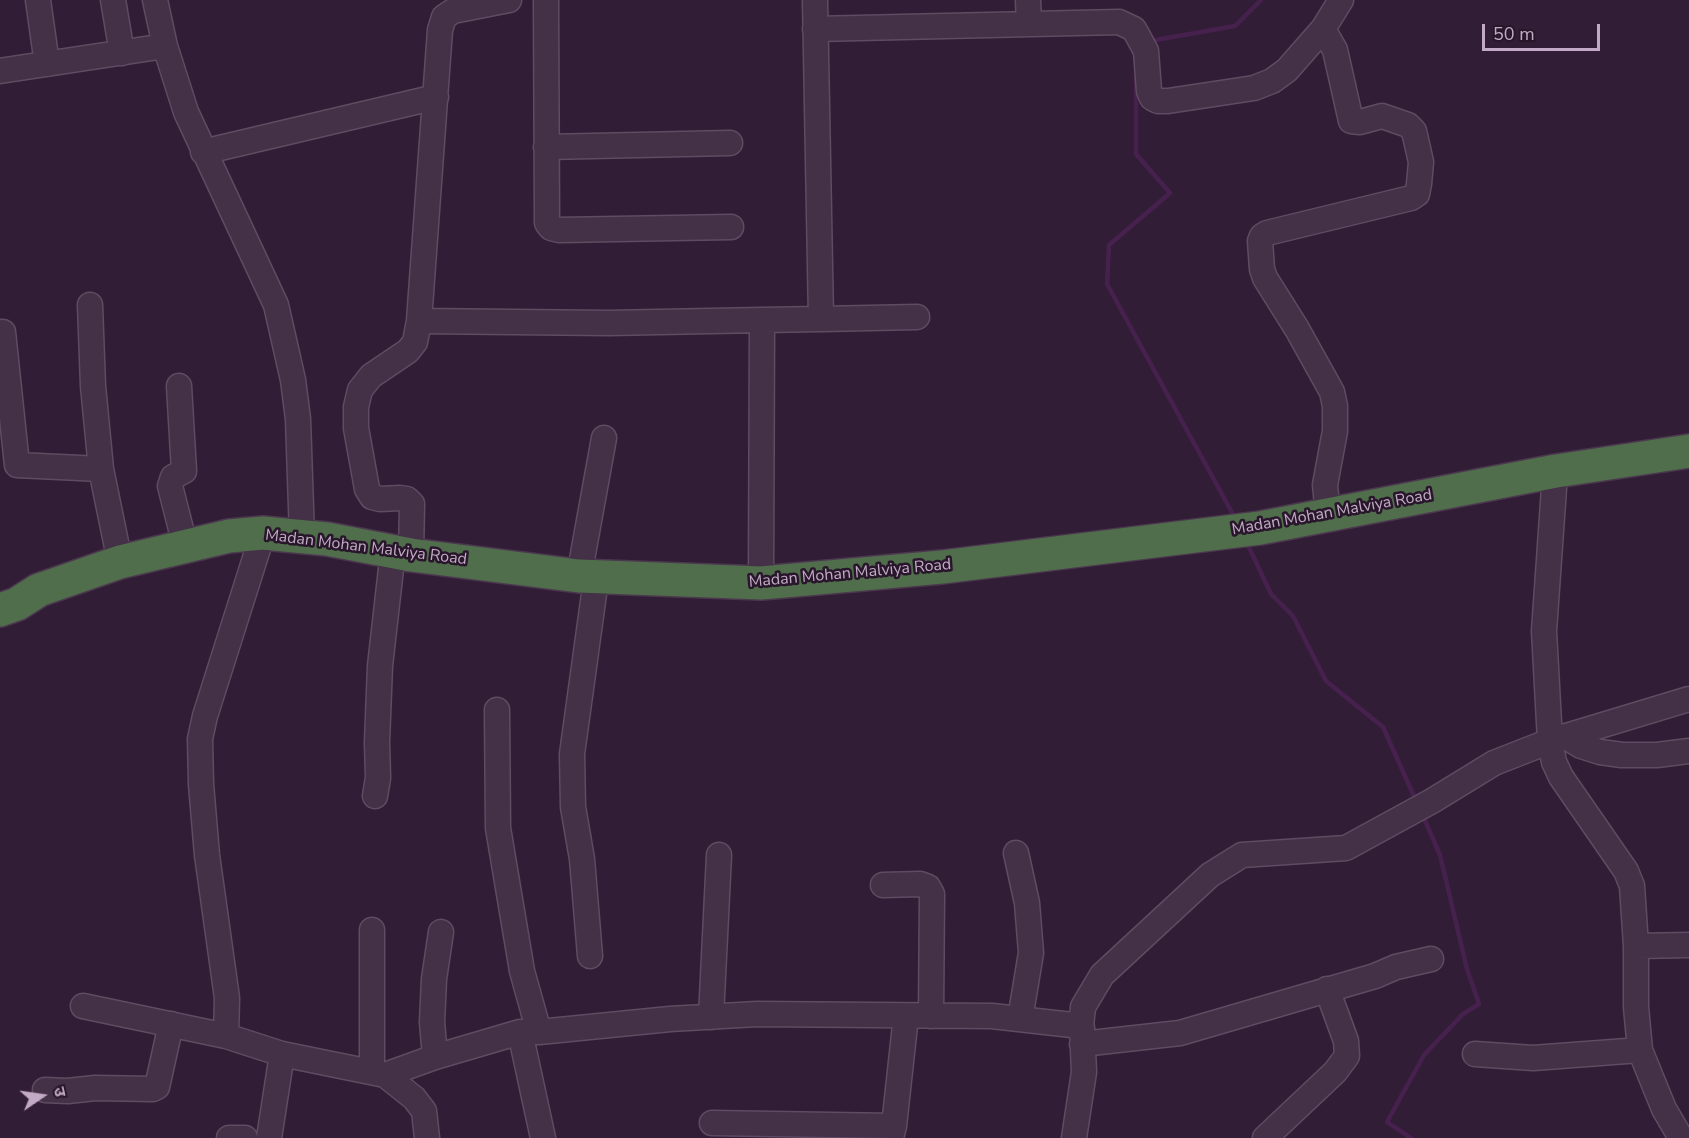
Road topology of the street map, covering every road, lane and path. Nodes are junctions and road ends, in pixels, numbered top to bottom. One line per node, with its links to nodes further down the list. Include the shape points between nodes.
1 (38, 0): 15 (street)
2 (113, 0): 14 (street)
3 (155, 0): 13 (street)
4 (509, 0): 9 (street, via 453,11)
5 (546, 0): 19 (street)
6 (815, 0): 11 (street)
7 (1028, 0): 10 (street)
8 (1341, 0): 12 (street)
9 (438, 9): 17 (street)
10 (1029, 24): 11 (street); 12 (street, via 1119,22 1134,29 1143,45 1149,91 1158,101 1254,88 1272,81)
11 (815, 29): 24 (street)
12 (1323, 30): 34 (street, via 1335,50 1351,121 1382,116 1408,125 1414,132 1421,162 1417,194 1411,198 1267,233 1260,240 1265,278 1332,392 1335,431 1325,485)
13 (165, 46): 14 (street); 20 (street)
14 (122, 53): 15 (street)
15 (47, 64): 16 (street)
16 (0, 71)
17 (436, 97): 20 (street); 26 (street)
18 (730, 142): 19 (street)
19 (546, 147): 21 (street, via 546,216 551,228)
20 (203, 152): 36 (street, via 276,305 298,419)
21 (731, 228)
22 (90, 305): 32 (street)
23 (917, 317): 24 (street)
24 (821, 319): 25 (street)
25 (762, 320): 26 (street); 42 (street)
26 (419, 321): 40 (street, via 415,342 371,376 360,390 356,407 367,489 372,497 407,499 412,504)
27 (3, 332): 32 (street, via 17,465)
28 (179, 386): 39 (street, via 184,471 173,477 170,486)
29 (604, 438): 43 (street)
30 (1689, 450): 34 (highway, Madan Mohan Malviya Road)
31 (1689, 466): 33 (highway, Madan Mohan Malviya Road)
32 (101, 469): 41 (street)
33 (1554, 488): 35 (highway, Madan Mohan Malviya Road); 47 (street, via 1544,631)
34 (1328, 515): 35 (highway, Madan Mohan Malviya Road)
35 (1261, 532): 38 (highway, Madan Mohan Malviya Road)
36 (302, 537): 37 (highway, Madan Mohan Malviya Road); 40 (highway, Madan Mohan Malviya Road)
37 (261, 540): 39 (highway, Madan Mohan Malviya Road, via 229,536); 40 (highway, Madan Mohan Malviya Road); 44 (highway, Madan Mohan Malviya Road, via 129,572 45,602); 68 (street, via 200,739 207,855 227,998)
38 (1205, 541): 42 (highway, Madan Mohan Malviya Road); 43 (highway, Madan Mohan Malviya Road, via 963,579 749,601 661,599)
39 (185, 545): 41 (highway, Madan Mohan Malviya Road)
40 (398, 557): 43 (highway, Madan Mohan Malviya Road); 49 (street, via 380,666)
41 (120, 562): 44 (highway, Madan Mohan Malviya Road)
42 (762, 583): 43 (highway, Madan Mohan Malviya Road)
43 (586, 585): 57 (street, via 572,754 573,807 582,859)
44 (6, 603)
45 (1689, 699): 47 (street)
46 (497, 710): 66 (street, via 498,828)
47 (1557, 739): 48 (street, via 1600,753 1658,755); 56 (street, via 1554,762 1561,777 1626,871 1633,894); 67 (street, via 1494,763 1346,848 1242,855 1210,875 1102,975 1083,1007)
48 (1689, 751)
49 (375, 796)
50 (1016, 853): 64 (street, via 1027,903 1031,952)
51 (719, 855): 62 (street)
52 (883, 885): 63 (street, via 920,884 932,894)
53 (372, 930): 73 (street)
54 (441, 932): 72 (street, via 434,979)
55 (1689, 945): 56 (street)
56 (1636, 946): 69 (street)
57 (590, 956)
58 (1431, 959): 59 (street)
59 (1327, 989): 67 (street, via 1180,1033); 83 (street, via 1346,1041 1347,1056)
60 (83, 1006): 65 (street)
61 (906, 1016): 62 (street); 63 (street); 76 (street)
62 (711, 1017): 66 (street)
63 (932, 1017): 64 (street)
64 (1020, 1019): 67 (street)
65 (171, 1024): 68 (street); 74 (street, via 157,1087)
66 (530, 1032): 72 (street); 81 (street)
67 (1082, 1035): 82 (street, via 1084,1072)
68 (226, 1036): 70 (street)
69 (1640, 1050): 71 (street, via 1533,1058); 84 (street, via 1664,1109)
70 (282, 1054): 73 (street); 79 (street)
71 (1475, 1054)
72 (435, 1057): 73 (street)
73 (378, 1073): 80 (street, via 414,1098 424,1111)
74 (45, 1090)
75 (712, 1123): 76 (street)
76 (892, 1132)
77 (229, 1138): 78 (street)
78 (245, 1138)
79 (269, 1138)
80 (427, 1138)
81 (543, 1138)
82 (1074, 1138)
83 (1265, 1138)
84 (1681, 1138)

